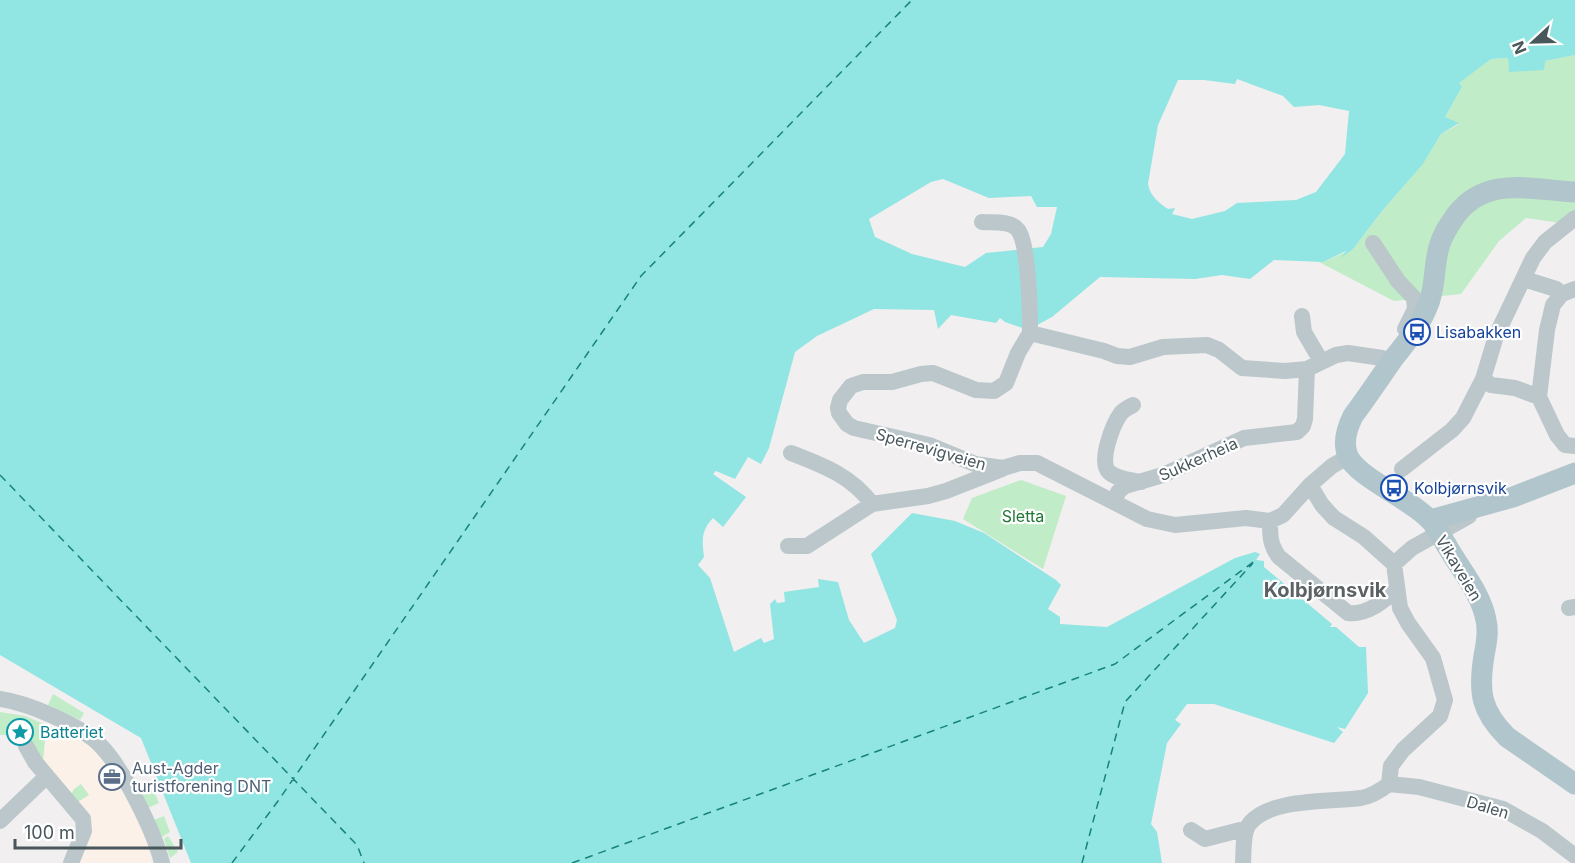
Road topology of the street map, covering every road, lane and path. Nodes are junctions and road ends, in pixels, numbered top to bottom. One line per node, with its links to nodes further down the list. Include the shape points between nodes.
1 (1575, 192): 9 (main road, via 1497,188 1461,208 1439,245 1427,308)
2 (1575, 218): 5 (street, via 1545,242)
3 (982, 222): 8 (street, via 1011,224 1019,230 1024,248)
4 (1373, 243): 9 (street, via 1414,298 1415,309)
5 (1524, 279): 6 (street); 11 (street, via 1496,336)
6 (1568, 291): 12 (street, via 1552,305)
7 (1302, 316): 10 (street)
8 (1030, 333): 10 (street, via 1117,356 1130,357 1163,347 1207,345 1242,368 1285,371); 17 (street, Sperrevigveien, via 1006,383 994,391 976,390 933,373 921,374 851,386 837,408 854,428 929,445 975,464)
9 (1388, 362): 10 (street, via 1348,353); 16 (main road, via 1348,426)
10 (1314, 365): 20 (street, Sukkerheia, via 1304,426 1297,432 1244,438)
11 (1483, 380): 12 (street); 18 (street, via 1463,418)
12 (1539, 397): 14 (street, via 1557,435 1565,445)
13 (1133, 405): 20 (street, Sukkerheia, via 1113,425 1105,463 1111,474)
14 (1575, 446)
15 (791, 453): 24 (street, via 838,473)
16 (1348, 457): 21 (street); 26 (main road, Vikaveien)
17 (1003, 468): 23 (street, Sperrevigveien, via 1037,463); 24 (street, via 928,496)
18 (1402, 469)
19 (1575, 473): 22 (main road)
20 (1142, 483): 23 (street, Sukkerheia, via 1125,486)
21 (1310, 485): 25 (street, via 1283,515); 28 (street, via 1334,518)
22 (1513, 497): 26 (main road); 28 (street, via 1445,527)
23 (1115, 502): 25 (street, Sperrevigveien, via 1147,519 1174,525 1246,518)
24 (872, 504): 27 (street, via 807,546)
25 (1270, 522): 29 (street, via 1272,549 1348,614 1381,604)
26 (1432, 523): 34 (main road, Vikaveien, bridge, via 1484,609 1488,636 1481,690 1491,719 1518,746)
27 (788, 546)
28 (1395, 564): 29 (street)
29 (1397, 589): 33 (street, via 1400,609 1433,658 1445,700 1440,716 1391,766)
30 (0, 699): 40 (street, via 23,703 98,742 116,763 151,830)
31 (26, 746): 32 (street)
32 (47, 776): 35 (street); 39 (street, via 83,819 84,831)
33 (1389, 784): 37 (street, via 1362,798 1308,801 1277,808 1257,817); 38 (street, Dalen, via 1419,787 1503,809 1524,819)
34 (1575, 784)
35 (0, 821)
36 (1191, 830): 37 (street, via 1205,839)
37 (1245, 831): 41 (street)
38 (1575, 856)
39 (71, 863)
40 (162, 863)
41 (1243, 863)

